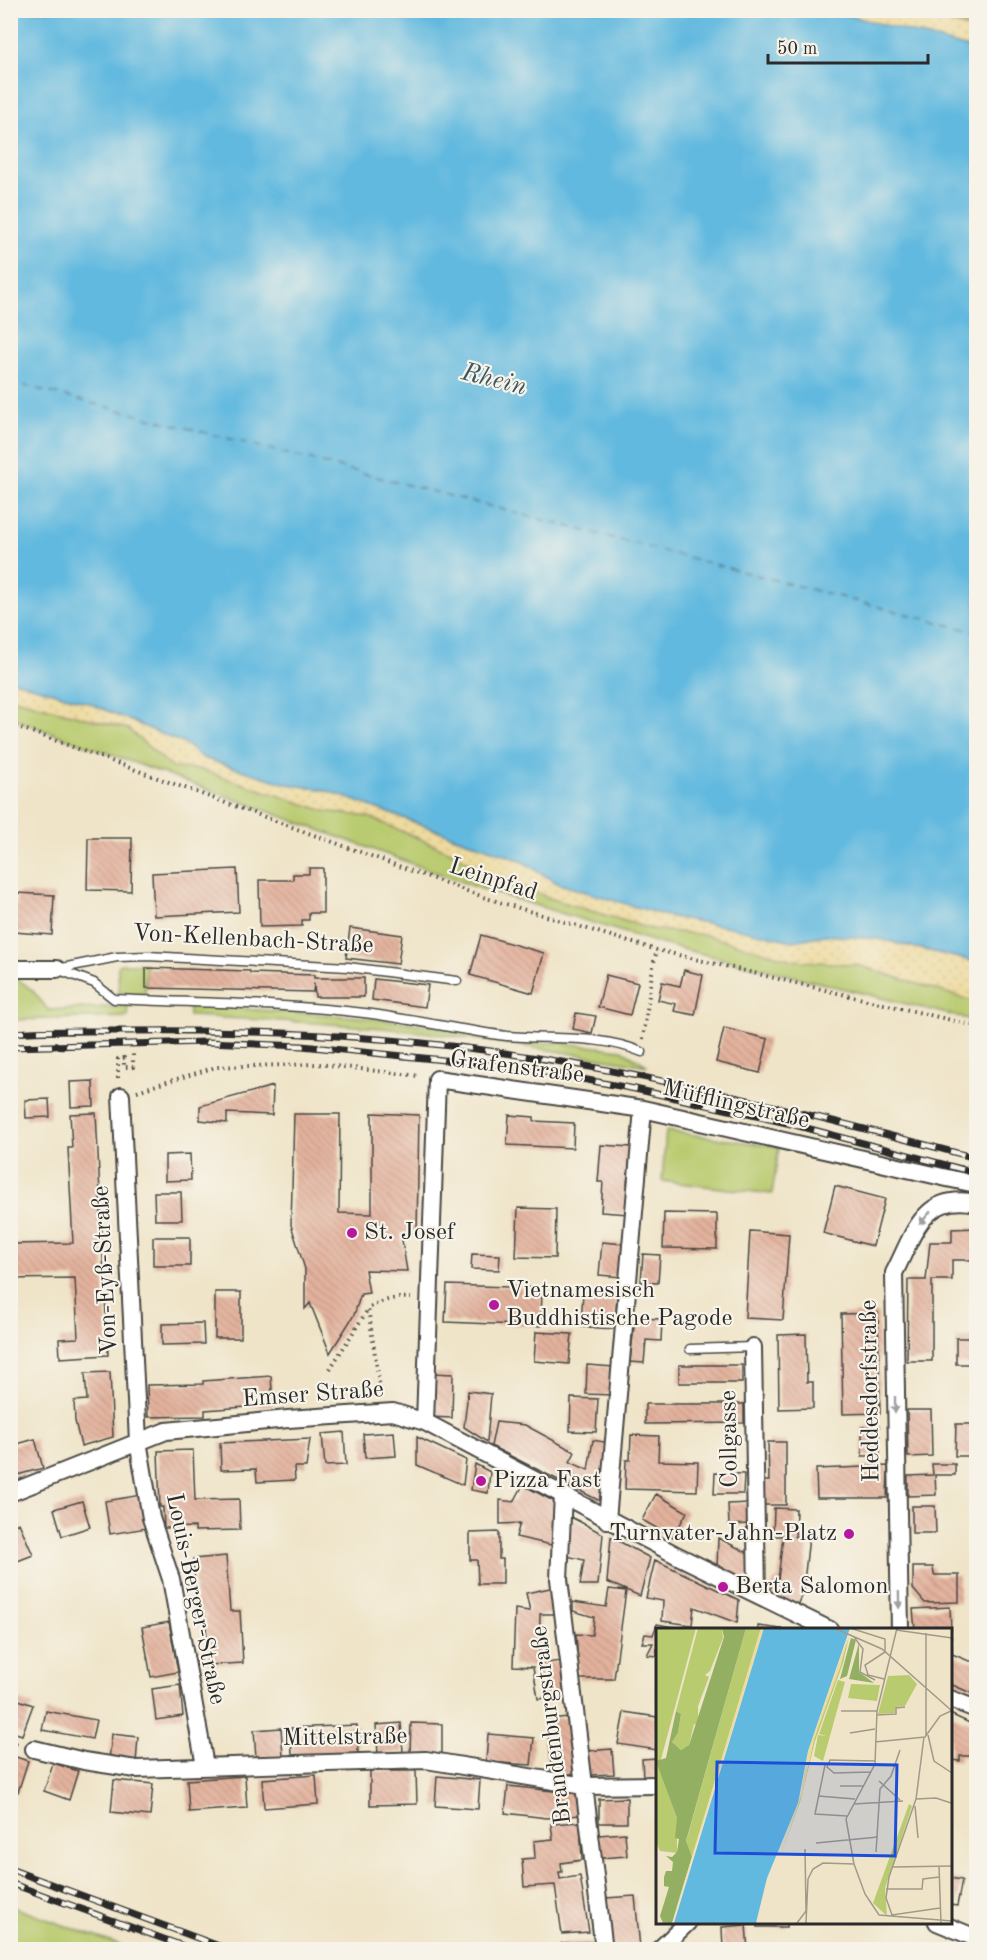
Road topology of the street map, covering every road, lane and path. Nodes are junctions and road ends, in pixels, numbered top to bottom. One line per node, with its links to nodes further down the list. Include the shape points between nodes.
1 (10, 724): 2 (path, Leinpfad, via 476,894)
2 (657, 950): 6 (path, Leinpfad); 7 (path)
3 (10, 969): 4 (street, Von-Kellenbach-Straße)
4 (57, 969): 5 (lane, Von-Kellenbach-Straße, via 117,957 148,956 348,967); 7 (lane, via 94,983 114,999 315,1008 508,1036 598,1040)
5 (457, 981)
6 (976, 1026)
7 (642, 1052)
8 (133, 1053): 9 (path, via 133,1067 124,1067 124,1058 117,1059)
9 (118, 1077)
10 (437, 1079): 11 (path, via 319,1064 216,1067); 12 (street, Grafenstraße); 15 (street, Grafenstraße)
11 (121, 1096): 22 (street, Von-Eyß-Straße)
12 (643, 1109): 13 (street, Müfflingstraße); 25 (street, Müfflingstraße)
13 (974, 1182)
14 (976, 1203): 28 (street, Heddesdorfstraße, one-way to 28, via 959,1199 930,1211 920,1221 894,1273)
15 (429, 1298): 16 (path, via 395,1297); 21 (street, Grafenstraße)
16 (368, 1308): 19 (path); 20 (path)
17 (753, 1347): 18 (lane, Collgasse); 26 (street, Collgasse)
18 (690, 1349)
19 (330, 1369)
20 (382, 1404)
21 (425, 1422): 22 (street, Emser Straße, via 393,1412 166,1431); 24 (street, Emser Straße)
22 (138, 1441): 23 (street, Emser Straße); 32 (street, Louis-Berger-Straße, via 151,1518 171,1579)
23 (10, 1493)
24 (563, 1494): 25 (street, Emser Straße); 34 (street, Brandenburgstraße, via 559,1579)
25 (607, 1520): 26 (street, Emser Straße)
26 (757, 1593): 27 (street, Emser Straße)
27 (824, 1628)
28 (900, 1628)
29 (951, 1699): 30 (street)
30 (976, 1709)
31 (34, 1749): 32 (street, Mittelstraße, via 136,1768)
32 (205, 1766): 34 (street, Mittelstraße, via 426,1760)
33 (656, 1785): 34 (street, Mittelstraße)
34 (584, 1786): 38 (street, Brandenburgstraße)
35 (687, 1924): 39 (street)
36 (941, 1924): 37 (street)
37 (976, 1938)
38 (604, 1950)
39 (658, 1950)

